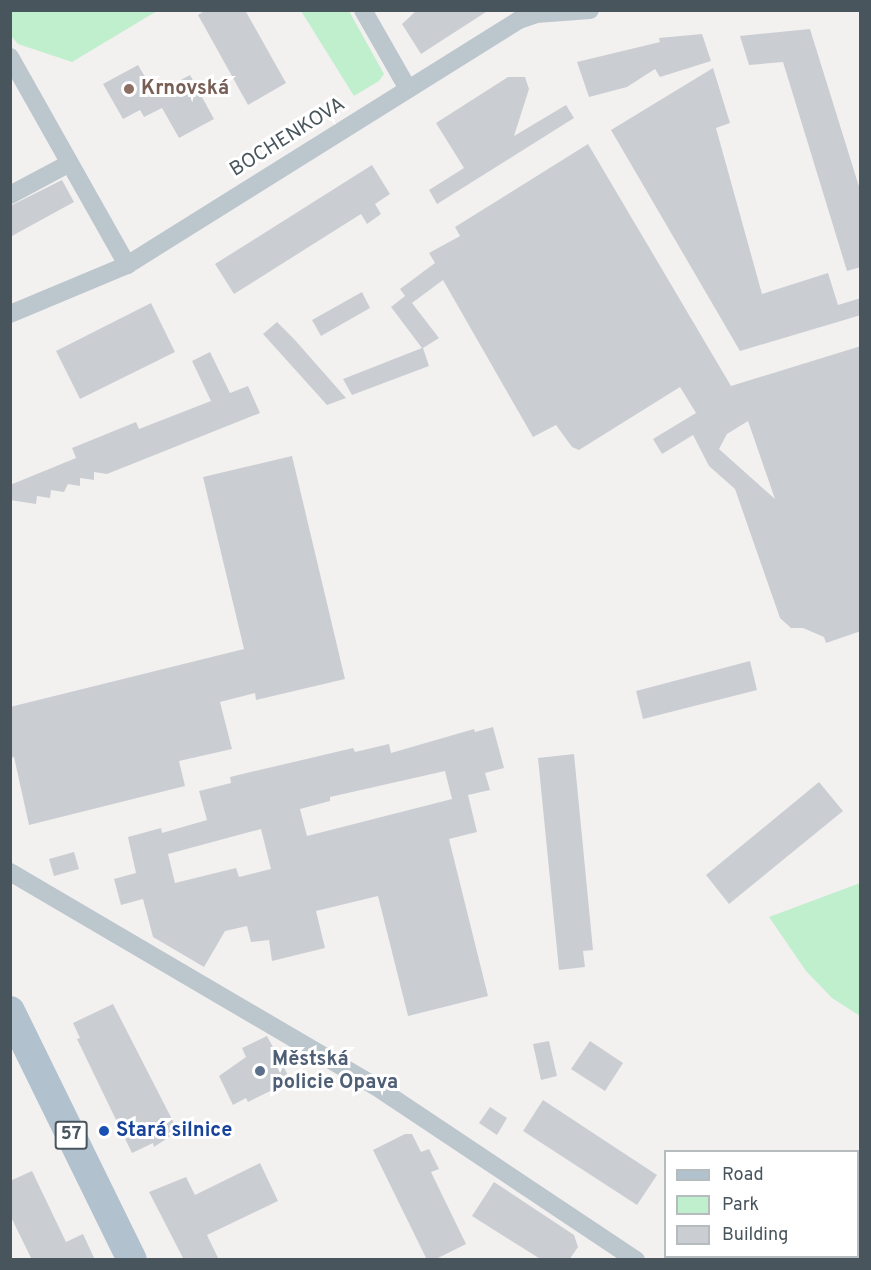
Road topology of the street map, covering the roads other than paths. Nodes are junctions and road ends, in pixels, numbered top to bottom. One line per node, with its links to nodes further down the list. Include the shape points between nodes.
1 (363, 10): 5 (street)
2 (590, 10): 3 (street, BOCHENKOVA)
3 (519, 15): 5 (street, BOCHENKOVA)
4 (10, 57): 6 (street)
5 (408, 89): 8 (street, BOCHENKOVA)
6 (68, 164): 7 (street); 8 (street)
7 (10, 195)
8 (127, 265): 9 (street, BOCHENKOVA)
9 (10, 315)
10 (10, 872): 13 (street, via 375,1086)
11 (10, 1011): 12 (main road, 57)
12 (132, 1260)
13 (636, 1260)

